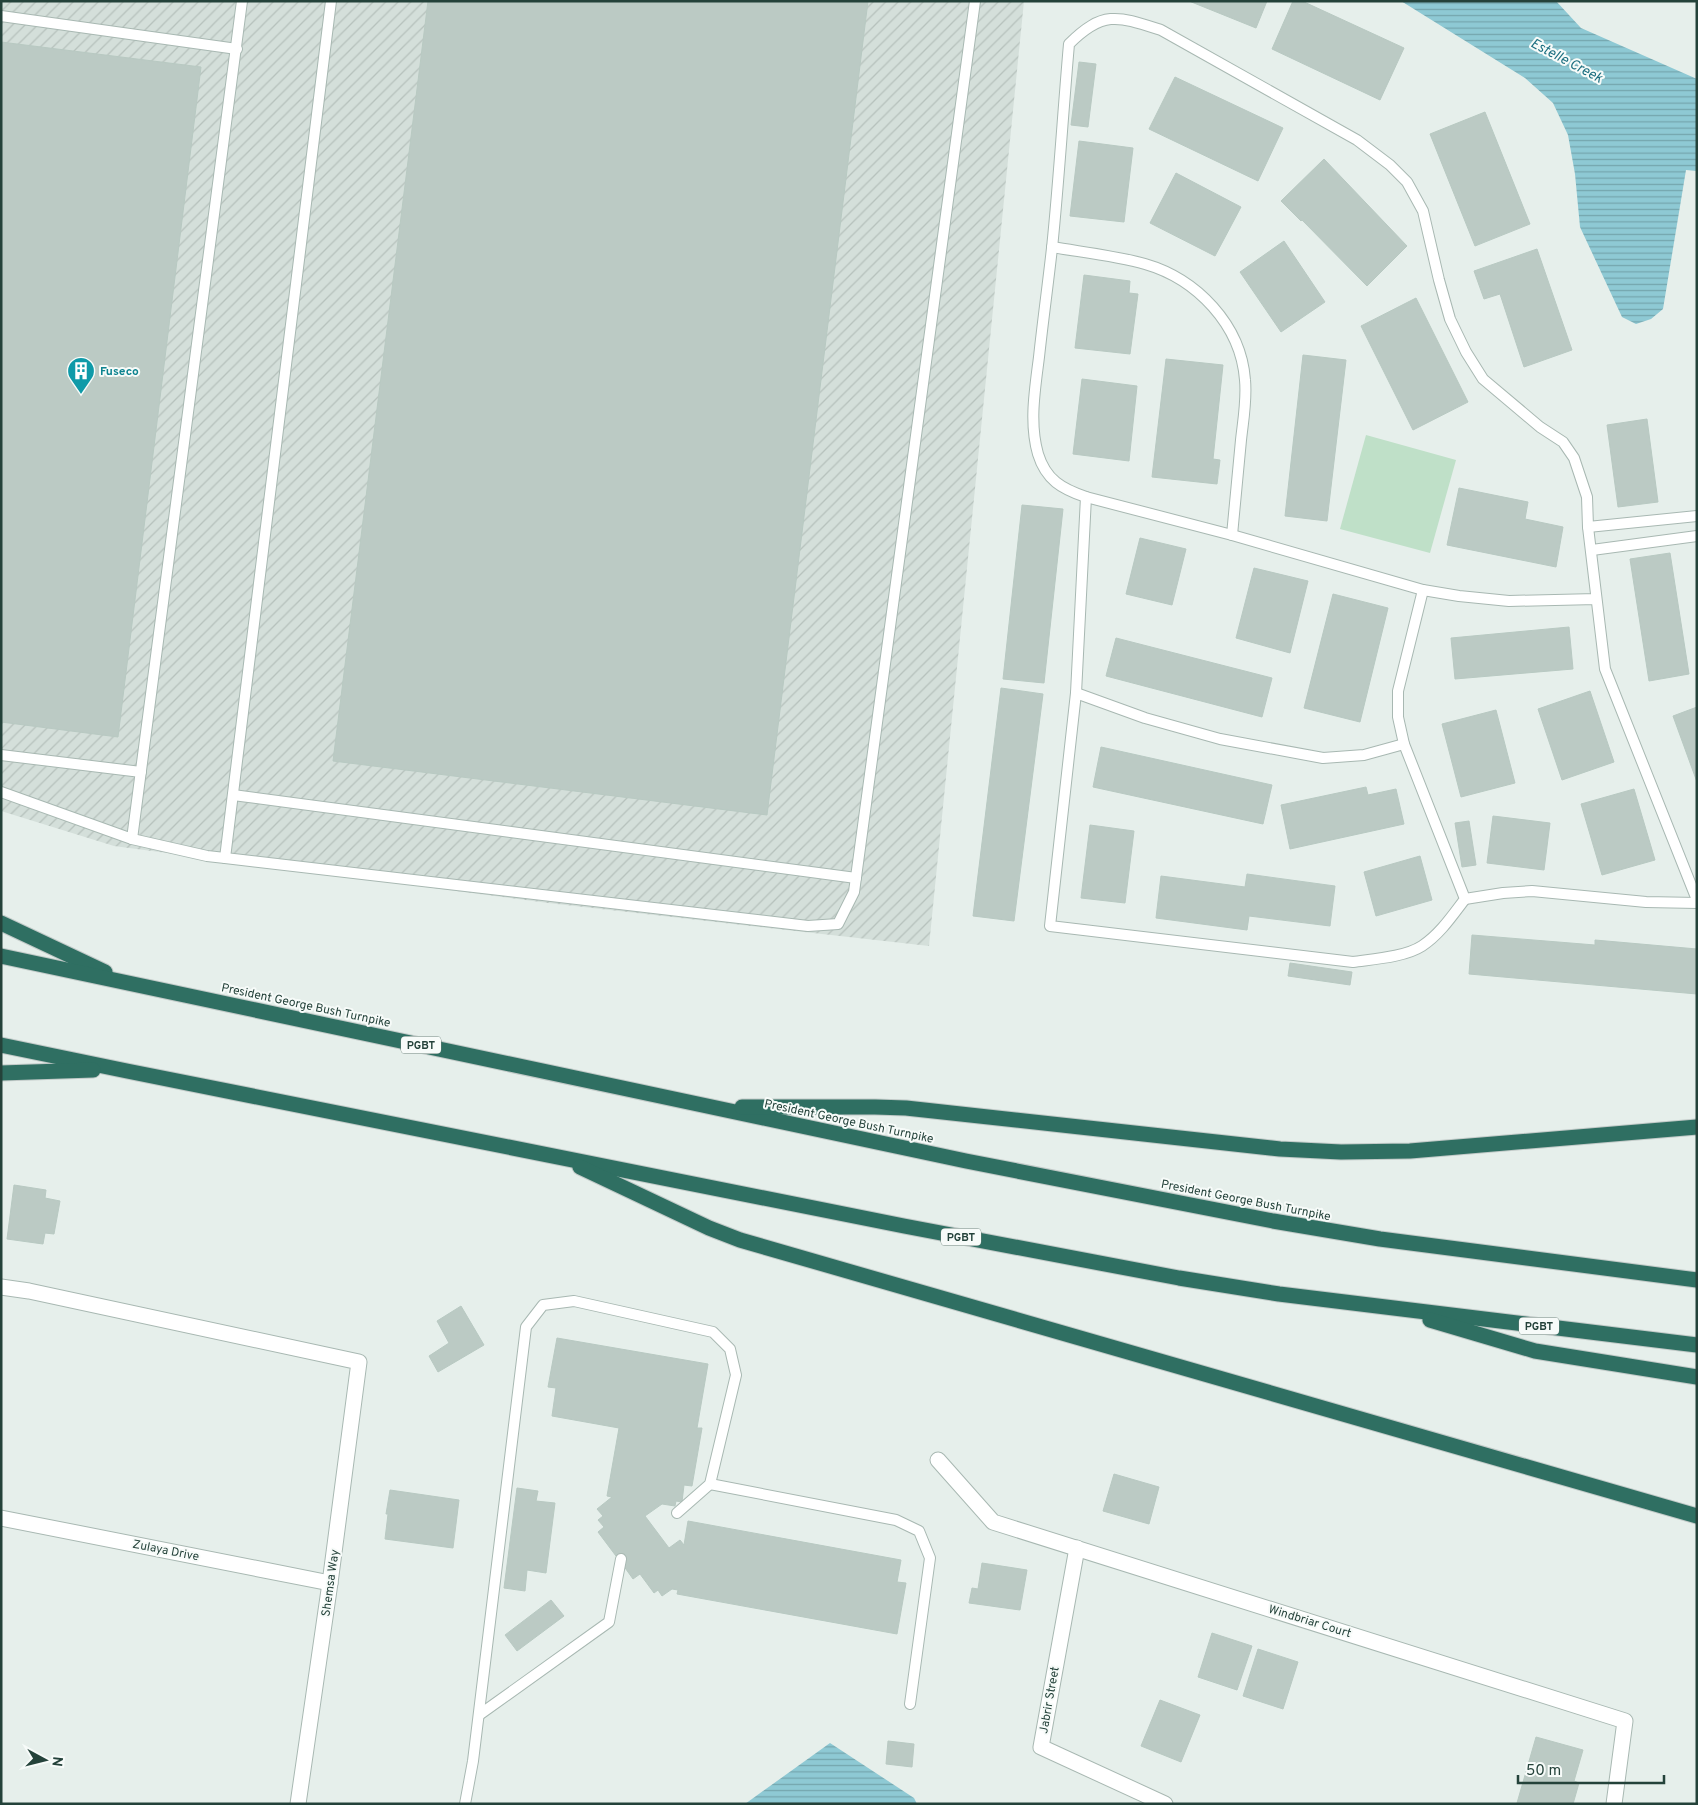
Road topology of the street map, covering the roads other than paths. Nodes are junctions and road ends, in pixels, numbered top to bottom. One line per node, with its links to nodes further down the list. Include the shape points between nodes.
1 (242, 1): 5 (lane)
2 (331, 1): 20 (lane)
3 (974, 1): 23 (lane)
4 (1, 16): 5 (lane)
5 (237, 49): 18 (lane)
6 (1052, 247): 7 (lane, via 1034,405 1034,438 1045,471 1067,490); 9 (lane, via 1069,44 1084,29 1103,19 1129,19 1160,30 1357,140 1407,182 1423,211 1438,280 1450,319 1466,352 1484,379 1540,427 1563,442 1574,458 1587,497); 10 (lane, via 1145,264 1164,272 1197,291 1223,320 1241,358 1245,380)
7 (1086, 497): 10 (lane); 15 (lane)
8 (1697, 516): 9 (lane)
9 (1588, 527): 12 (lane)
10 (1232, 534): 13 (lane)
11 (1697, 536): 12 (lane)
12 (1592, 550): 14 (lane)
13 (1423, 590): 14 (lane, via 1509,601); 16 (lane, via 1398,691 1398,717)
14 (1596, 599): 25 (lane, via 1605,669)
15 (1076, 693): 16 (lane, via 1145,718 1211,736 1323,758 1364,755); 24 (lane, via 1050,926 1354,962 1391,957 1421,947 1442,928)
16 (1404, 744): 24 (lane)
17 (1, 755): 18 (lane)
18 (141, 772): 21 (lane)
19 (1, 792): 21 (lane)
20 (234, 795): 22 (lane); 23 (lane)
21 (132, 840): 22 (lane)
22 (225, 858): 23 (lane, via 808,926 838,924 854,892)
23 (856, 878)
24 (1465, 899): 25 (lane, via 1532,891 1646,902)
25 (1697, 902)
26 (1, 924): 28 (highway)
27 (1, 956): 28 (highway, President George Bush Turnpike / PGBT)
28 (139, 985): 32 (highway, President George Bush Turnpike / PGBT)
29 (1, 1044): 30 (highway, PGBT)
30 (127, 1071): 31 (highway); 34 (highway, PGBT)
31 (1, 1073)
32 (703, 1105): 33 (highway, via 906,1108 1280,1149 1340,1152 1410,1151); 35 (highway, President George Bush Turnpike / PGBT, via 1273,1222)
33 (1697, 1127)
34 (543, 1154): 37 (highway, PGBT, via 1179,1278); 43 (highway, via 580,1167 740,1240)
35 (1697, 1280)
36 (1, 1287): 47 (street, Shemsa Way, via 359,1362)
37 (1381, 1307): 38 (highway, PGBT); 39 (highway, via 1535,1351)
38 (1697, 1345)
39 (1697, 1378)
40 (938, 1460): 45 (street, Windbriar Court, via 993,1522)
41 (710, 1484): 42 (lane); 48 (lane, via 896,1520 919,1531 930,1558); 49 (lane, via 736,1375 730,1349 713,1332 574,1301 543,1305 526,1327)
42 (676, 1513)
43 (1697, 1516)
44 (1, 1518): 47 (street, Zulaya Drive)
45 (1077, 1548): 52 (street, Jabrir Street, via 1041,1747); 53 (street, Windbriar Court, via 1625,1721)
46 (621, 1559): 49 (lane, via 609,1622)
47 (330, 1583): 50 (street, Shemsa Way)
48 (910, 1704)
49 (479, 1715): 51 (lane)
50 (298, 1804)
51 (465, 1804)
52 (1165, 1804)
53 (1614, 1804)

